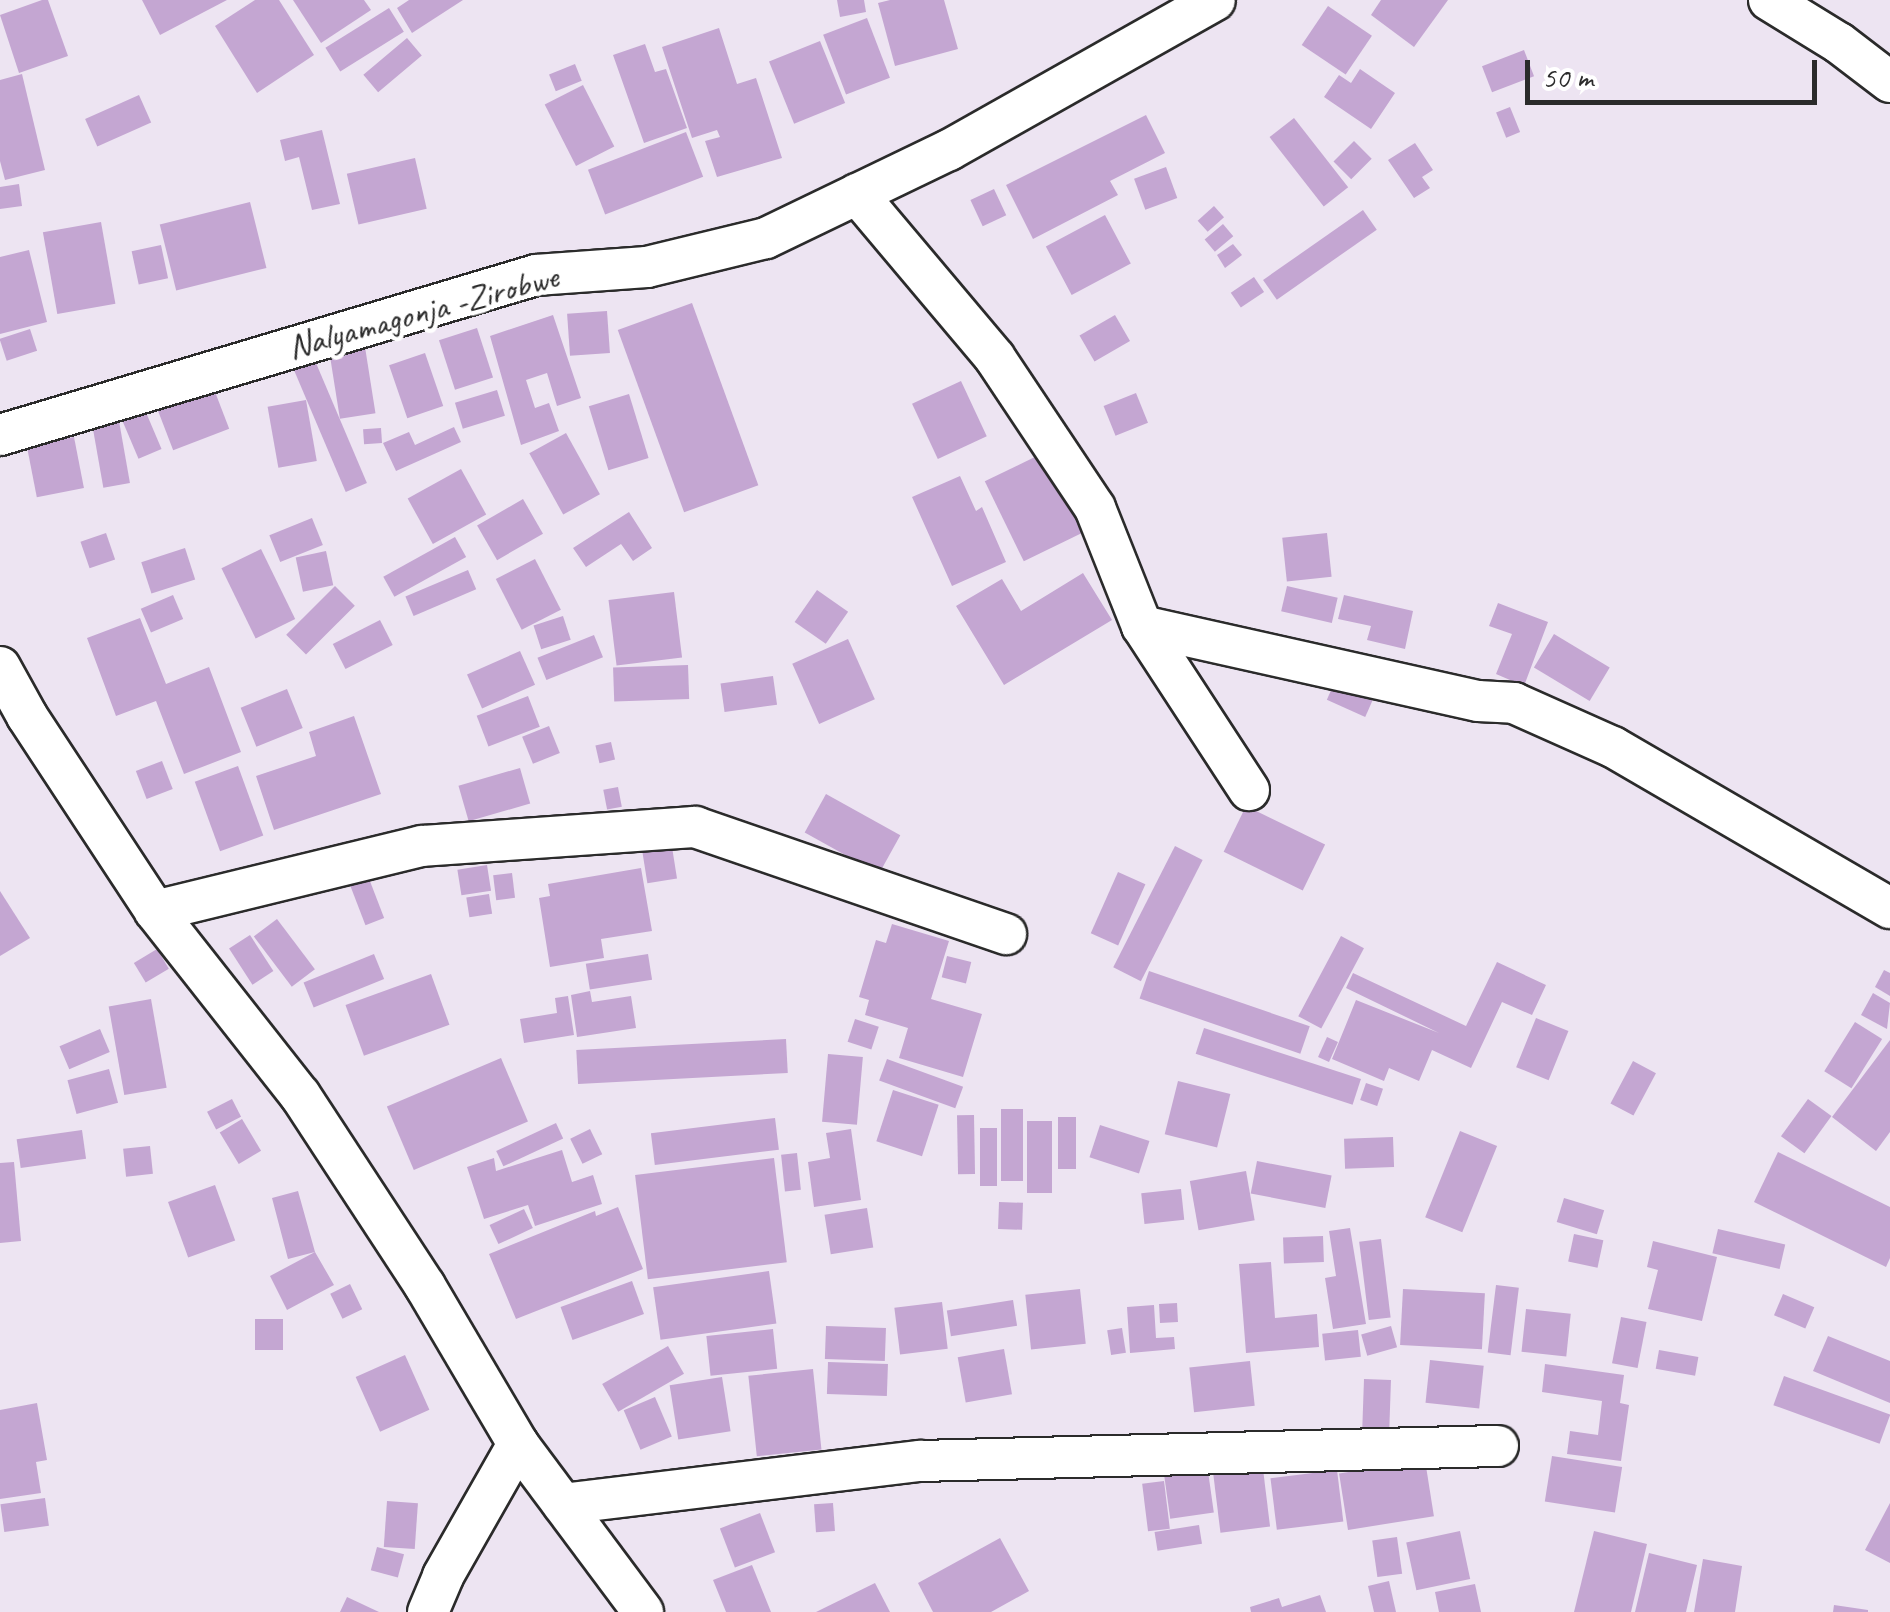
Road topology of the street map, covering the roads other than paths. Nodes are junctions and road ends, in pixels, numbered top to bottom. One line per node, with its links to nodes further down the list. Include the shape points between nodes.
1 (1215, 0): 4 (street, Nalyamagonja -Zirobwe)
2 (1769, 0): 3 (street)
3 (1890, 82)
4 (858, 194): 5 (street, Nalyamagonja -Zirobwe, via 732,248 648,268 536,275); 6 (street, via 995,358 1062,458 1094,508)
5 (0, 434)
6 (1142, 626): 8 (street); 9 (street, via 1478,701 1514,703 1613,746)
7 (0, 667): 10 (street)
8 (1249, 790)
9 (1890, 908)
10 (155, 911): 11 (street, via 422,846 695,827); 12 (street, via 300,1094)
11 (1006, 934)
12 (518, 1444): 14 (street); 15 (street)
13 (1498, 1446): 14 (street, via 920,1461)
14 (563, 1504): 16 (street)
15 (428, 1612)
16 (643, 1612)

